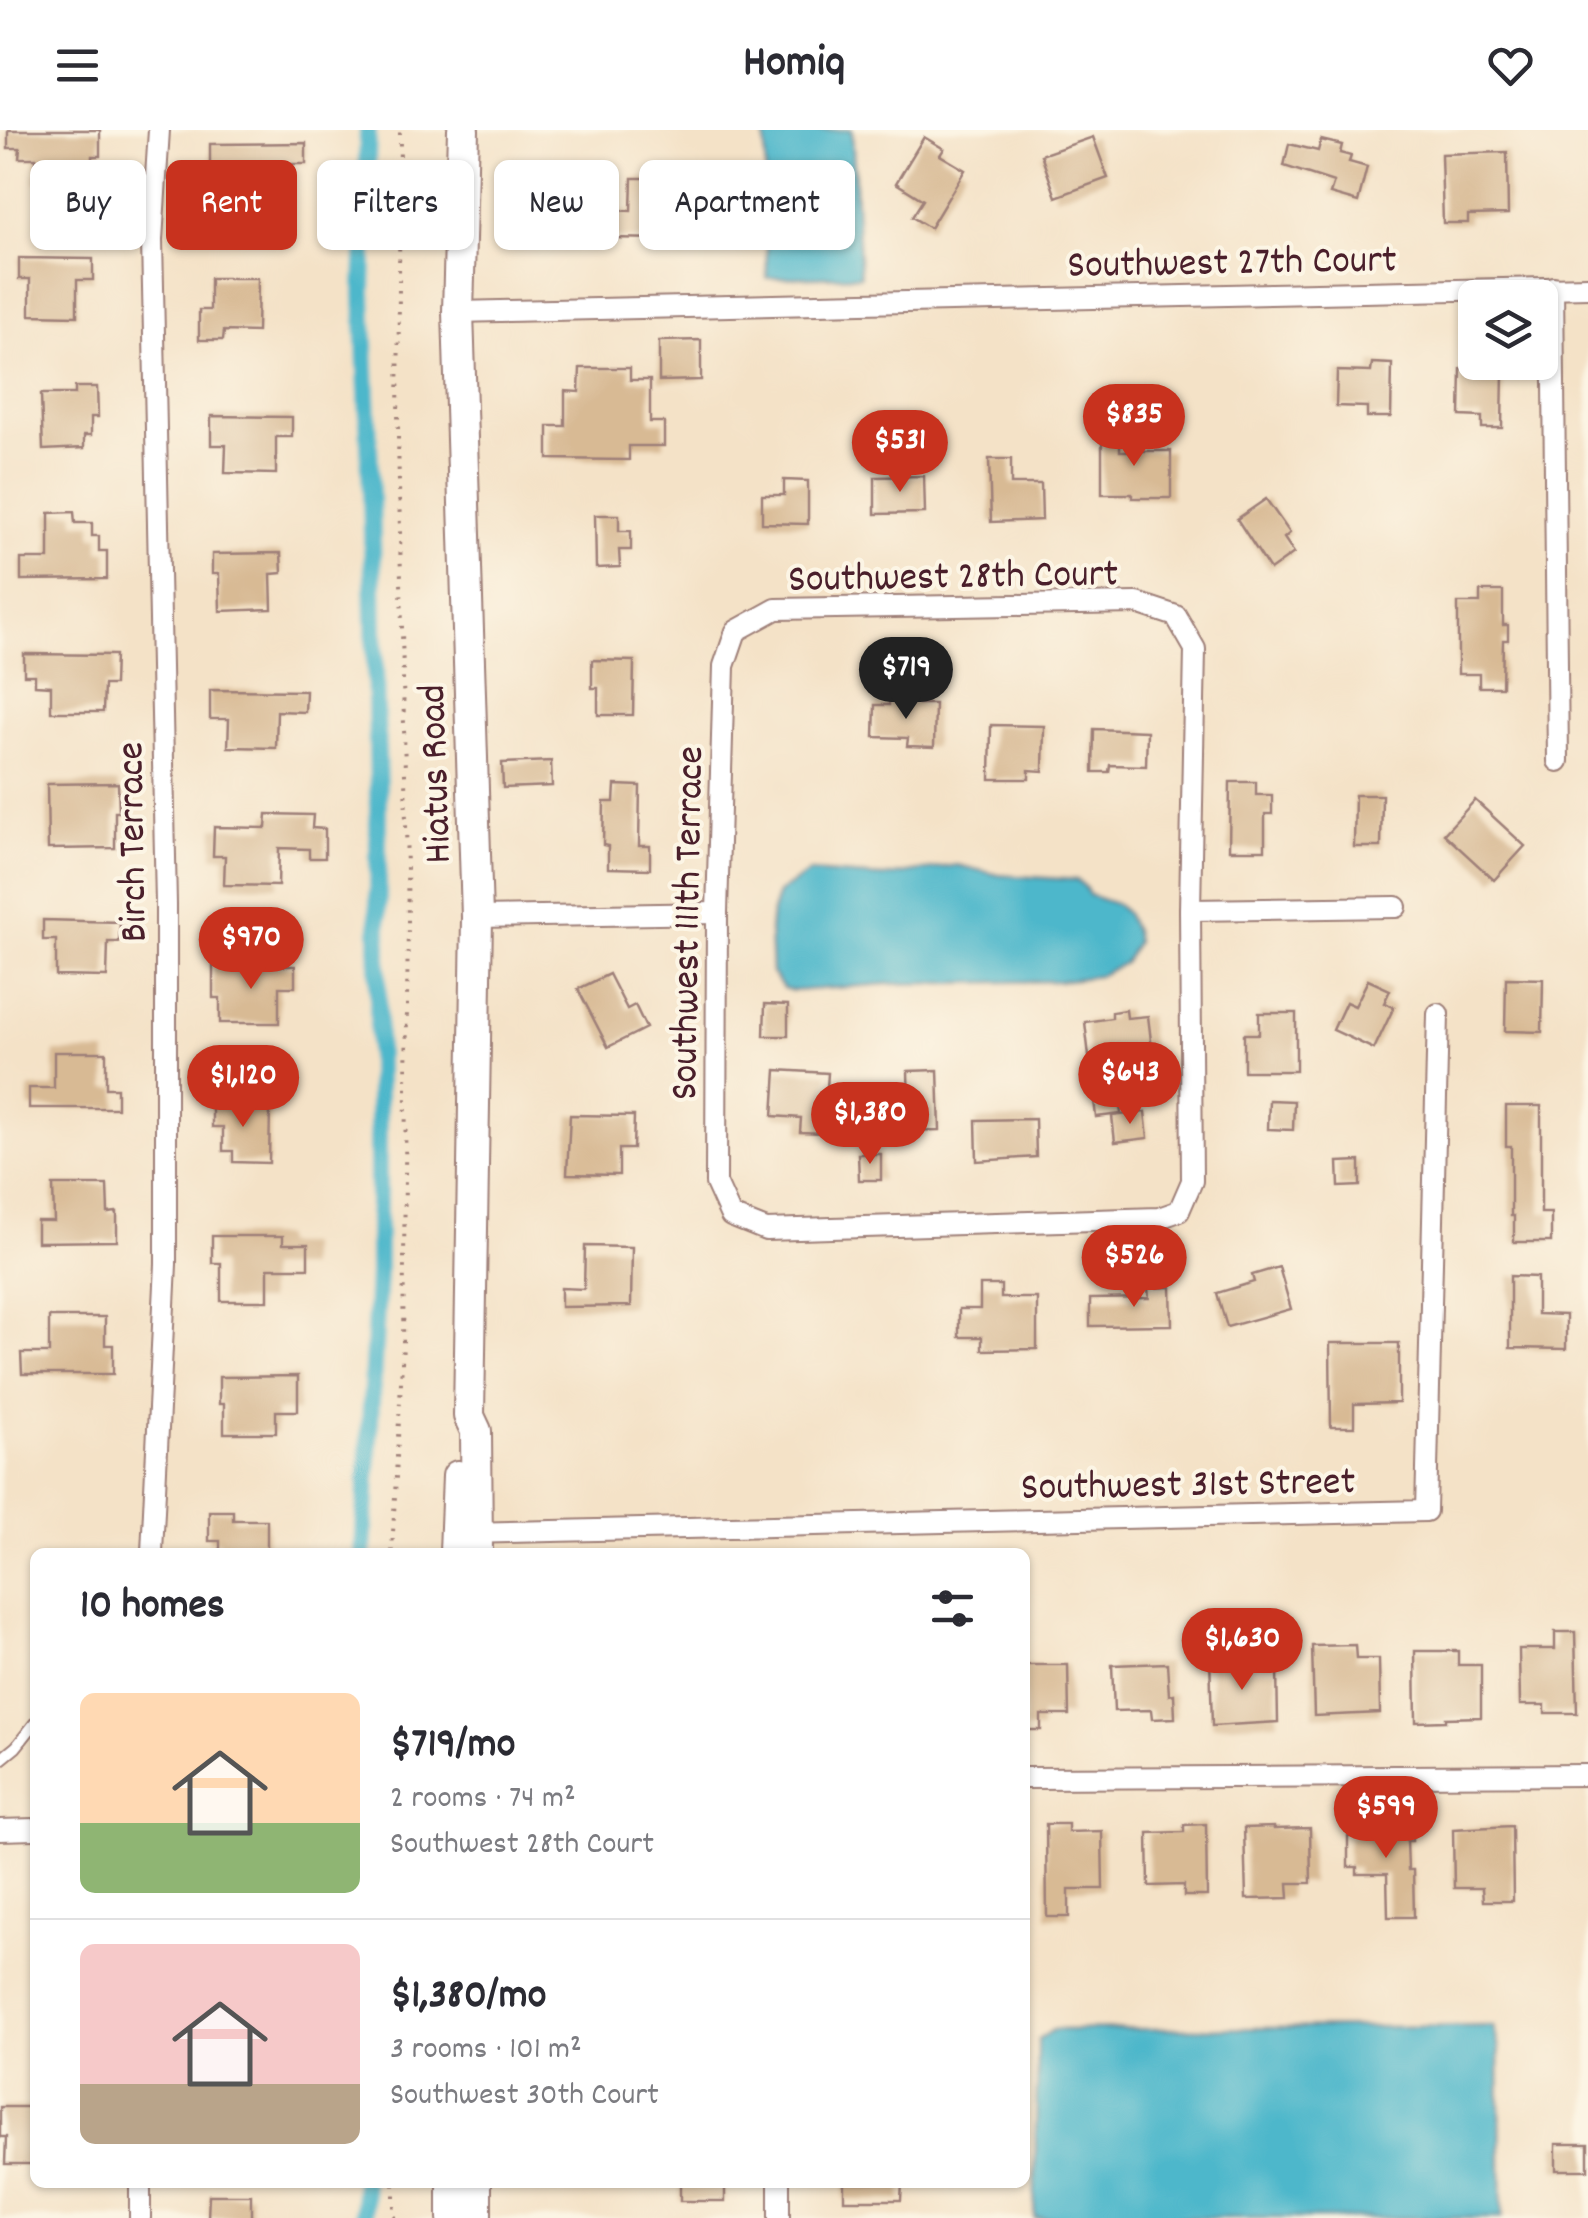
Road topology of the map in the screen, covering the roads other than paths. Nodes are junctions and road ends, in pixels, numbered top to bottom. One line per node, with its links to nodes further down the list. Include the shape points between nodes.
1 (159, 130): 16 (street, Birch Terrace, via 152,240 166,1264)
2 (463, 130): 6 (street, Hiatus Road)
3 (1558, 287): 4 (street, Southwest 27th Court)
4 (1588, 287)
5 (1458, 289): 6 (street, Southwest 27th Court)
6 (458, 312): 13 (street, Hiatus Road)
7 (1554, 380): 9 (street)
8 (736, 631): 11 (street, Southwest 28th Court, via 776,609 1137,603 1176,616 1196,649); 12 (street, Southwest 111th Terrace, via 724,666)
9 (1558, 762)
10 (1396, 907): 11 (street)
11 (1190, 910): 12 (street, Southwest 111th Terrace, via 1192,1181 1179,1211 1159,1218 766,1230 731,1216 716,1184)
12 (716, 913): 13 (street)
13 (477, 917): 15 (street, Hiatus Road, via 470,1416 460,1431)
14 (1438, 1014): 15 (street, Southwest 31st Street, via 1426,1510)
15 (466, 1543)
16 (152, 1548)
17 (30, 1730): 18 (lane)
18 (0, 1760)
19 (1588, 1775): 20 (street)
20 (1030, 1778)
21 (30, 1829): 22 (street)
22 (0, 1830)
23 (140, 2188): 27 (street)
24 (453, 2188): 28 (street)
25 (476, 2188): 29 (street)
26 (779, 2188): 30 (street)
27 (140, 2218)
28 (453, 2218)
29 (476, 2218)
30 (779, 2218)

